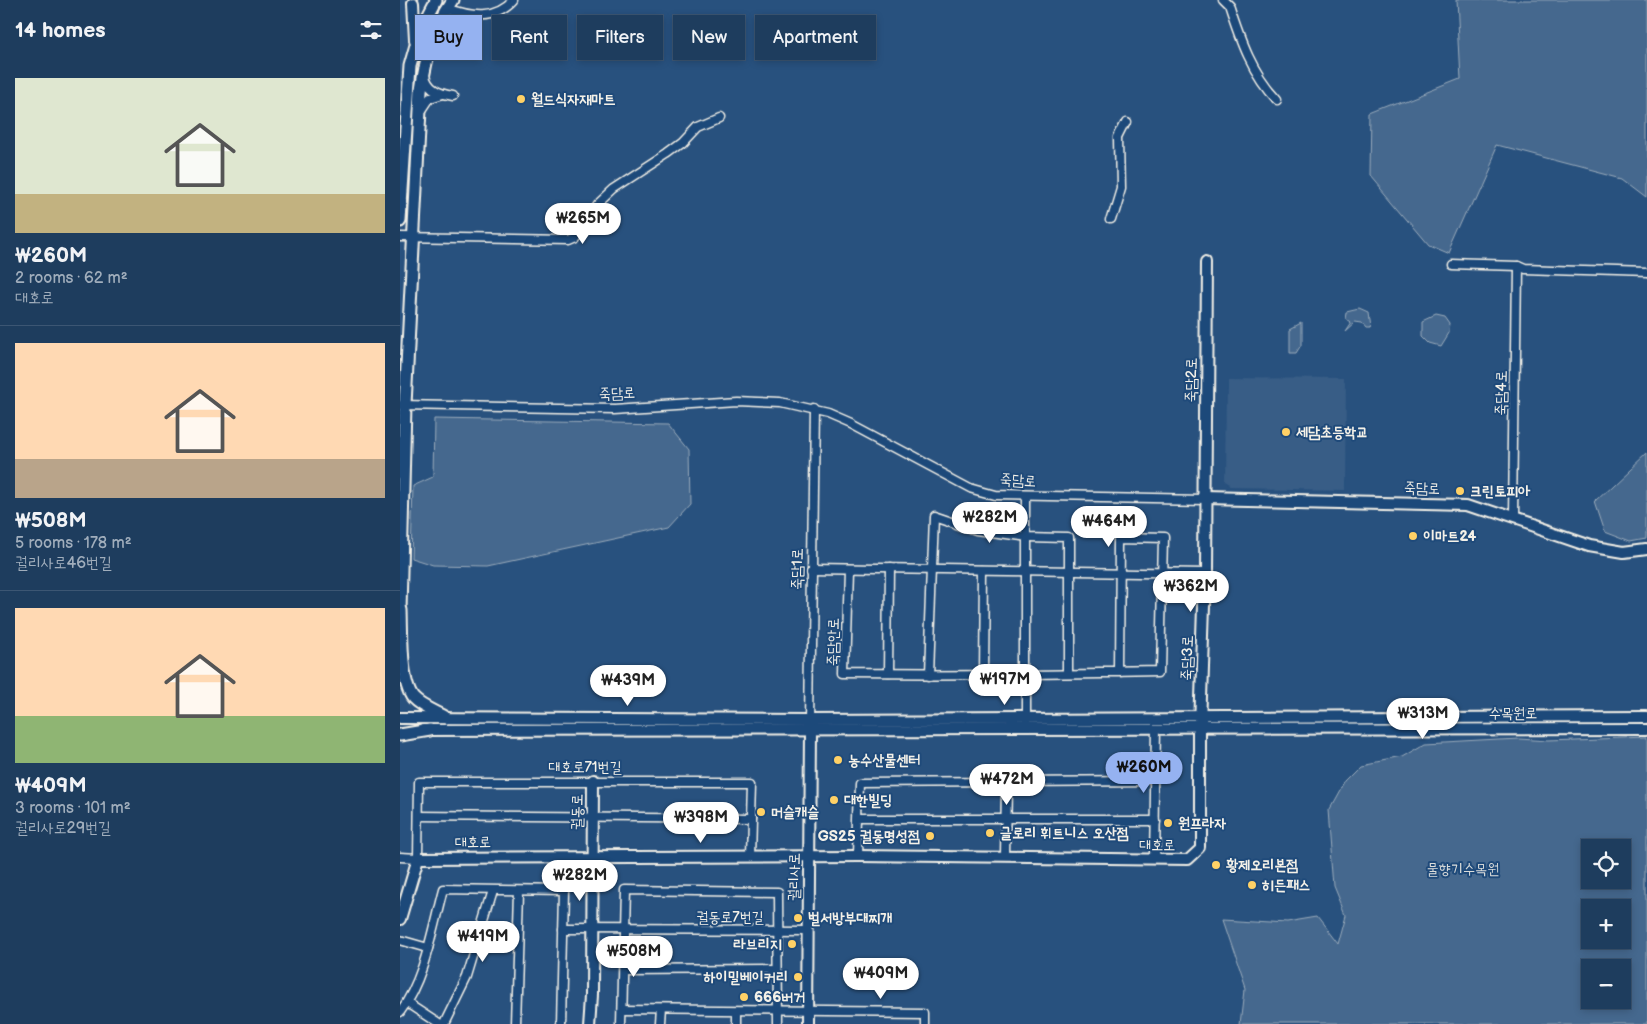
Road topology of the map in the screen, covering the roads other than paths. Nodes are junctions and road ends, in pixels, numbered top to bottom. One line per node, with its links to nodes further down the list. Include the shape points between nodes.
1 (436, 0): 6 (main road)
2 (514, 0): 5 (street, via 500,11 486,16 462,14)
3 (1222, 0): 14 (street, via 1230,7 1254,70)
4 (412, 2): 6 (street); 8 (street)
5 (450, 4): 7 (main road)
6 (428, 14)
7 (444, 15)
8 (415, 44): 10 (main road)
9 (425, 62): 12 (street, via 426,81); 15 (main road)
10 (410, 66): 11 (main road); 18 (main road)
11 (400, 94)
12 (443, 94): 13 (street); 15 (street, via 430,98)
13 (452, 96)
14 (1277, 99)
15 (419, 116): 22 (main road)
16 (718, 118): 22 (street, via 698,127 683,143 614,189 597,205 575,237 568,240)
17 (1128, 122): 19 (street, via 1120,138 1121,186)
18 (402, 141): 20 (main road)
19 (1111, 220)
20 (400, 221)
21 (400, 237): 22 (street)
22 (412, 237): 27 (main road)
23 (1207, 262): 30 (street, 죽담2로)
24 (1451, 264): 25 (street)
25 (1516, 266): 26 (street, via 1523,269); 31 (street, 죽담4로)
26 (1647, 273)
27 (403, 405): 28 (street, 죽담로, via 616,409 736,401 780,402); 44 (main road)
28 (814, 409): 29 (street, 죽담로, via 851,424 971,488 996,495); 34 (street, 죽담1로)
29 (1025, 496): 30 (street, 죽담로); 32 (street)
30 (1205, 499): 31 (street, 죽담로, via 1468,505); 43 (street, 죽담3로)
31 (1513, 520): 33 (street, 죽담로, via 1589,546 1624,552)
32 (1026, 537): 37 (street, via 978,530 934,515); 39 (street); 40 (street, via 1069,538)
33 (1647, 549)
34 (810, 568): 35 (street); 56 (street, 죽담1로)
35 (848, 569): 36 (street); 48 (street, 죽담안로, via 846,674)
36 (889, 569): 37 (street); 48 (street)
37 (931, 570): 38 (street); 50 (street)
38 (984, 571): 39 (street); 45 (street)
39 (1027, 571): 40 (street); 49 (street)
40 (1070, 572): 41 (street); 46 (street)
41 (1120, 572): 42 (street); 42 (street, 죽담안로, via 1120,537 1163,538); 47 (street, 죽담안로)
42 (1162, 573): 43 (street); 47 (street, 죽담안로, via 1160,672)
43 (1205, 574): 52 (street, 죽담3로)
44 (400, 611): 54 (main road, via 406,687 418,703)
45 (982, 673): 49 (street, 죽담안로); 50 (street, 죽담안로)
46 (1069, 673): 47 (street, 죽담안로); 49 (street, 죽담안로)
47 (1120, 673)
48 (888, 674): 50 (street, 죽담안로)
49 (1026, 674): 55 (street)
50 (928, 675)
51 (1647, 716): 52 (street, 수목원로)
52 (1200, 717): 55 (street, 수목원로); 58 (street, 죽담3로)
53 (400, 718): 54 (street)
54 (446, 718): 56 (street)
55 (1025, 724): 56 (street); 57 (street, 수목원로)
56 (810, 725): 61 (street); 77 (street, 궐리사로)
57 (1156, 728): 58 (street, 수목원로); 64 (street)
58 (1200, 728): 59 (street, 수목원로); 79 (street, 대호로, via 1200,848 1187,860)
59 (1647, 728)
60 (400, 730): 61 (street)
61 (430, 730): 62 (main road)
62 (400, 735)
63 (593, 781): 66 (street, 대호로71번길, via 419,782); 67 (street, 궐동로); 70 (street, 대호로71번길, via 752,782)
64 (1156, 781): 65 (street); 69 (street)
65 (1006, 782): 68 (street); 71 (street, via 860,783)
66 (419, 816): 67 (street); 76 (street, 대호로71번길)
67 (592, 816): 70 (street); 72 (street, 궐동로)
68 (1004, 818): 69 (street); 71 (street); 78 (street)
69 (1155, 818): 79 (street)
70 (751, 819): 75 (street, 대호로71번길)
71 (860, 819): 73 (street)
72 (592, 856): 75 (street, 대호로); 76 (street, 대호로); 84 (street, 궐동로)
73 (858, 856): 77 (street, 대호로); 78 (street, 대호로)
74 (400, 857): 76 (street)
75 (750, 857): 77 (street, 대호로)
76 (418, 858): 82 (street)
77 (809, 858): 87 (street, 궐리사로)
78 (1005, 858): 79 (street, 대호로)
79 (1154, 860)
80 (493, 891): 81 (street); 89 (street, via 443,889); 100 (street, via 467,977)
81 (519, 892): 83 (street, via 564,891); 101 (street)
82 (400, 919)
83 (563, 929): 84 (street, 궐동로7번길); 102 (street)
84 (592, 930): 85 (street, 궐동로7번길); 103 (street, 궐동로)
85 (623, 930): 86 (street, 궐동로7번길); 86 (street, via 624,890 777,892); 91 (street)
86 (777, 930): 87 (street, 궐동로7번길); 90 (street)
87 (808, 930): 97 (street, 궐리사로)
88 (400, 940): 89 (street)
89 (428, 948): 92 (street)
90 (778, 969): 91 (street); 96 (street)
91 (623, 970): 93 (street)
92 (407, 1003): 98 (street); 99 (street)
93 (622, 1009): 94 (street); 104 (street)
94 (661, 1010): 95 (street); 105 (street)
95 (736, 1011): 96 (street); 106 (street)
96 (778, 1011): 97 (street); 107 (street)
97 (808, 1011): 108 (street, 궐리사로); 109 (street, via 925,1012)
98 (400, 1012)
99 (439, 1024)
100 (444, 1024)
101 (515, 1024)
102 (561, 1024)
103 (590, 1024)
104 (621, 1024)
105 (660, 1024)
106 (736, 1024)
107 (778, 1024)
108 (808, 1024)
109 (925, 1024)

